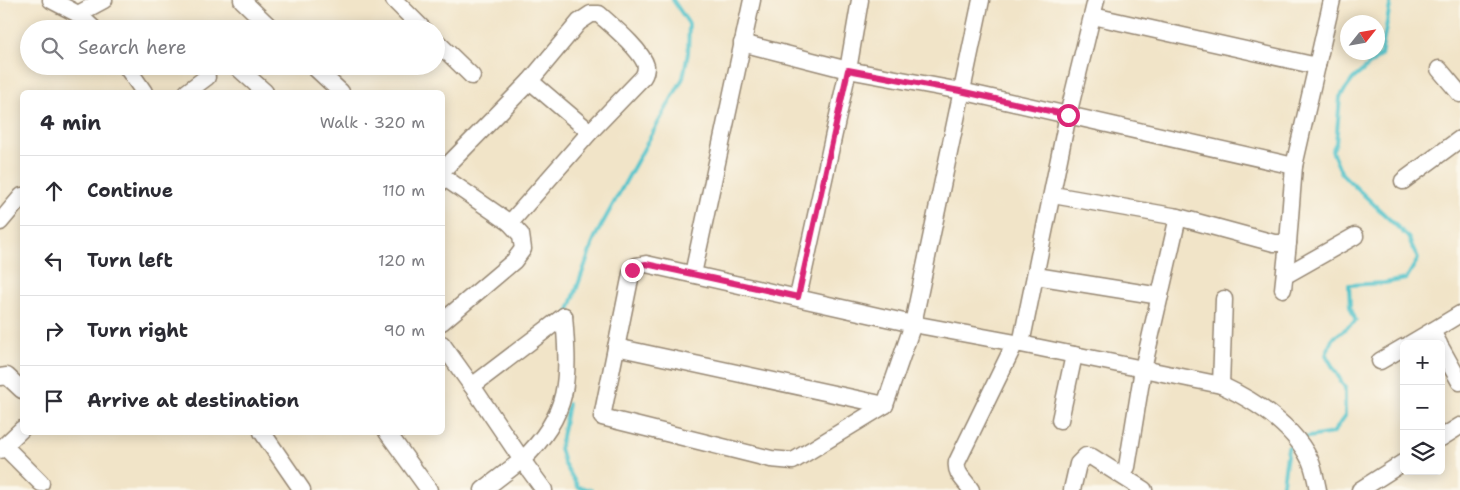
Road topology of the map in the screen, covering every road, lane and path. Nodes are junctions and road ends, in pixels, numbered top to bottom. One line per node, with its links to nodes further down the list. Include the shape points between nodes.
1 (51, 0): 10 (street)
2 (104, 0): 10 (street)
3 (242, 0): 13 (street)
4 (394, 0): 14 (street)
5 (752, 0): 15 (street)
6 (860, 0): 19 (street)
7 (981, 0): 30 (street)
8 (1096, 0): 11 (street)
9 (1332, 0): 17 (street)
10 (78, 14): 12 (street)
11 (1093, 16): 17 (street); 32 (street)
12 (84, 20)
13 (263, 20)
14 (414, 20)
15 (742, 43): 19 (street); 46 (street)
16 (445, 50): 23 (street)
17 (1318, 66): 35 (street)
18 (1439, 69): 31 (street)
19 (848, 70): 30 (street); 49 (street)
20 (132, 75): 26 (street)
21 (246, 75): 28 (street)
22 (323, 75): 29 (street)
23 (472, 76)
24 (207, 77): 27 (street)
25 (530, 81): 33 (street); 33 (street, via 579,22 591,14 599,14 619,31 642,58 646,69 643,77); 36 (street)
26 (143, 90)
27 (190, 90)
28 (264, 90)
29 (339, 90)
30 (960, 91): 32 (street); 53 (street)
31 (1460, 94)
32 (1068, 115): 35 (street); 39 (street)
33 (590, 132): 43 (street)
34 (1460, 139): 38 (street)
35 (1294, 166): 45 (street)
36 (445, 168)
37 (445, 178): 43 (street)
38 (1403, 180)
39 (1053, 195): 41 (street); 47 (street)
40 (20, 198): 42 (street)
41 (1178, 217): 45 (street, via 1274,243); 48 (street)
42 (0, 222)
43 (510, 222): 52 (street, via 522,235 520,255)
44 (1356, 236): 45 (street, via 1285,282)
45 (1288, 243)
46 (693, 274): 49 (street); 56 (street, via 646,264 634,268)
47 (1036, 276): 48 (street); 55 (street)
48 (1160, 296): 62 (street)
49 (798, 297): 53 (street)
50 (1224, 299): 65 (street)
51 (1460, 314): 54 (street)
52 (445, 319)
53 (913, 324): 55 (street); 68 (street)
54 (1436, 338)
55 (1018, 343): 59 (street); 84 (street, via 957,462 959,475)
56 (616, 347): 68 (street); 68 (street, via 603,418 771,459 793,461)
57 (445, 348): 66 (street)
58 (1400, 349): 61 (street)
59 (1074, 354): 62 (street); 69 (street)
60 (1445, 355): 64 (street)
61 (1380, 361)
62 (1144, 369): 65 (street); 78 (street)
63 (3, 377): 67 (street)
64 (1460, 382)
65 (1221, 384): 87 (street, via 1244,396 1298,440 1311,462)
66 (472, 386): 76 (street); 76 (street, via 564,316 566,385 552,426)
67 (20, 389)
68 (885, 405)
69 (1060, 420)
70 (1460, 426): 74 (street)
71 (20, 431): 75 (street)
72 (264, 435): 80 (street)
73 (389, 435): 81 (street)
74 (1445, 435)
75 (2, 448): 79 (street)
76 (522, 460): 82 (street); 83 (street)
77 (1400, 465): 88 (street)
78 (1127, 467)
79 (41, 483)
80 (302, 490)
81 (429, 490)
82 (484, 490)
83 (544, 490)
84 (971, 490)
85 (1072, 490): 86 (street, via 1080,460 1086,456)
86 (1144, 490)
87 (1318, 490)
88 (1360, 490)

